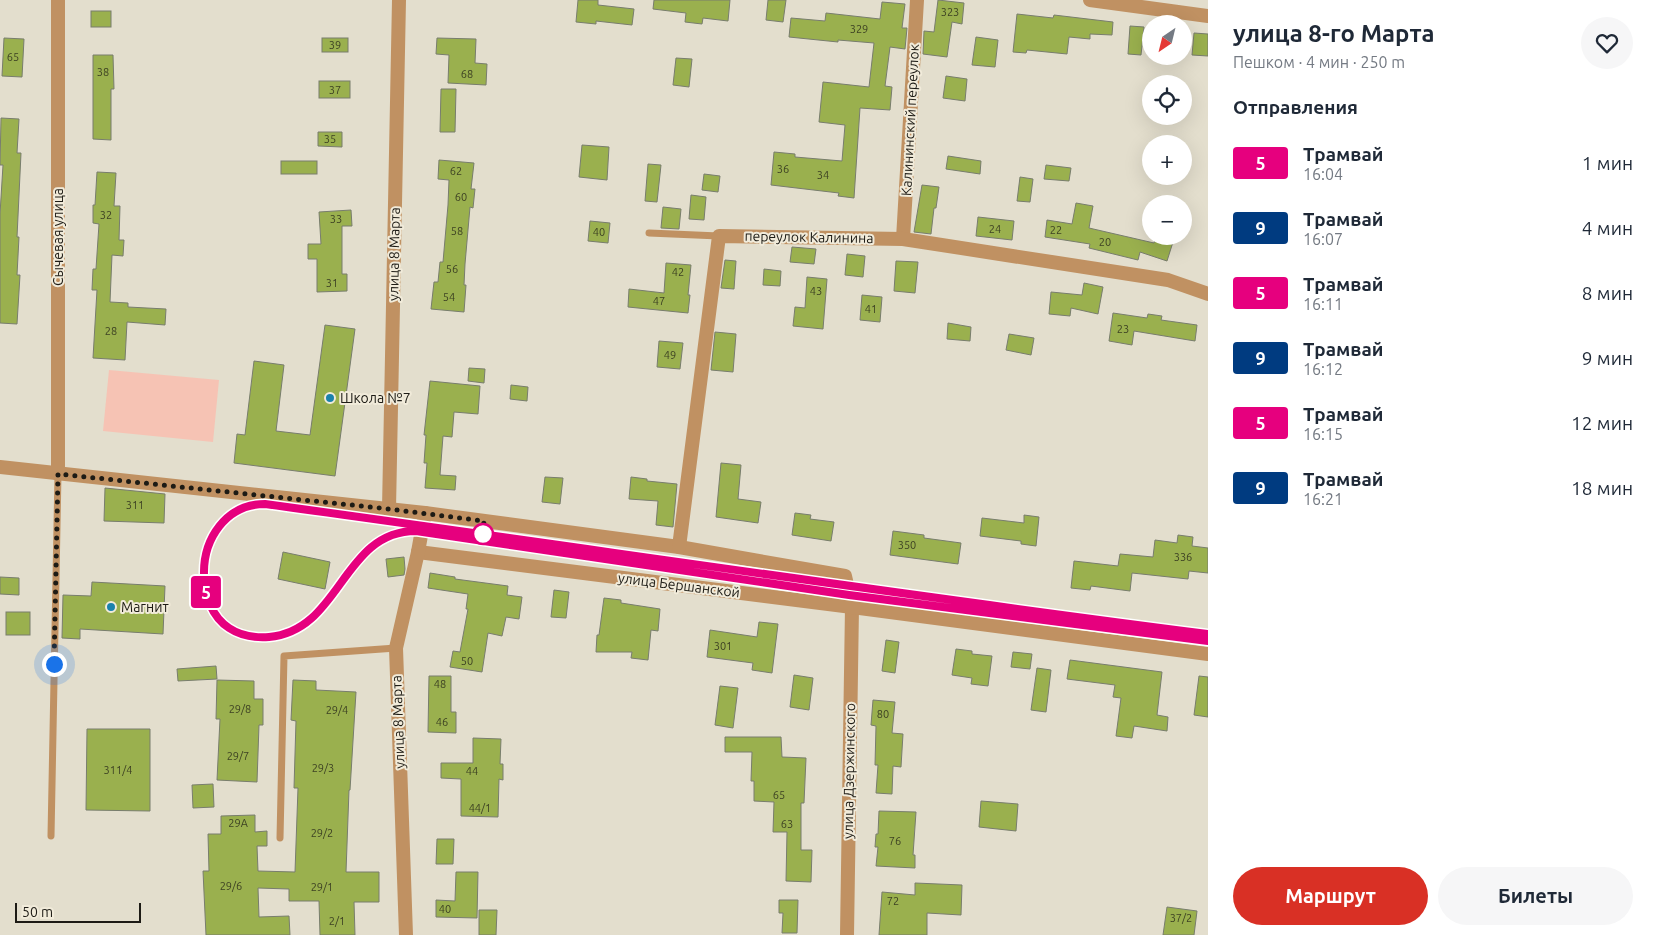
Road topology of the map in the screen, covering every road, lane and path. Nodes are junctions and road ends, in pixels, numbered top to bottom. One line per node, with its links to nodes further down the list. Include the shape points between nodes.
1 (58, 0): 11 (street, Сычевая улица)
2 (399, 0): 12 (street, улица 8 Марта)
3 (917, 0): 8 (street, Калининский переулок)
4 (1090, 0): 5 (street)
5 (1208, 16)
6 (649, 233): 7 (lane)
7 (719, 236): 8 (street, переулок Калинина); 14 (street)
8 (902, 239): 9 (street, переулок Калинина, via 1168,280)
9 (1208, 294)
10 (0, 467): 11 (street)
11 (58, 474): 12 (street); 19 (lane)
12 (389, 509): 13 (street)
13 (425, 513): 14 (street); 15 (street, улица 8 Марта)
14 (679, 547): 16 (street, улица Дзержинского, via 845,576)
15 (418, 552): 16 (street, улица Бершанской); 17 (street, улица 8 Марта)
16 (852, 607): 18 (street, улица Бершанской); 22 (street, улица Дзержинского)
17 (396, 648): 20 (lane, via 284,656); 21 (street, улица 8 Марта)
18 (1208, 654)
19 (50, 836)
20 (280, 838)
21 (406, 935)
22 (847, 935)

